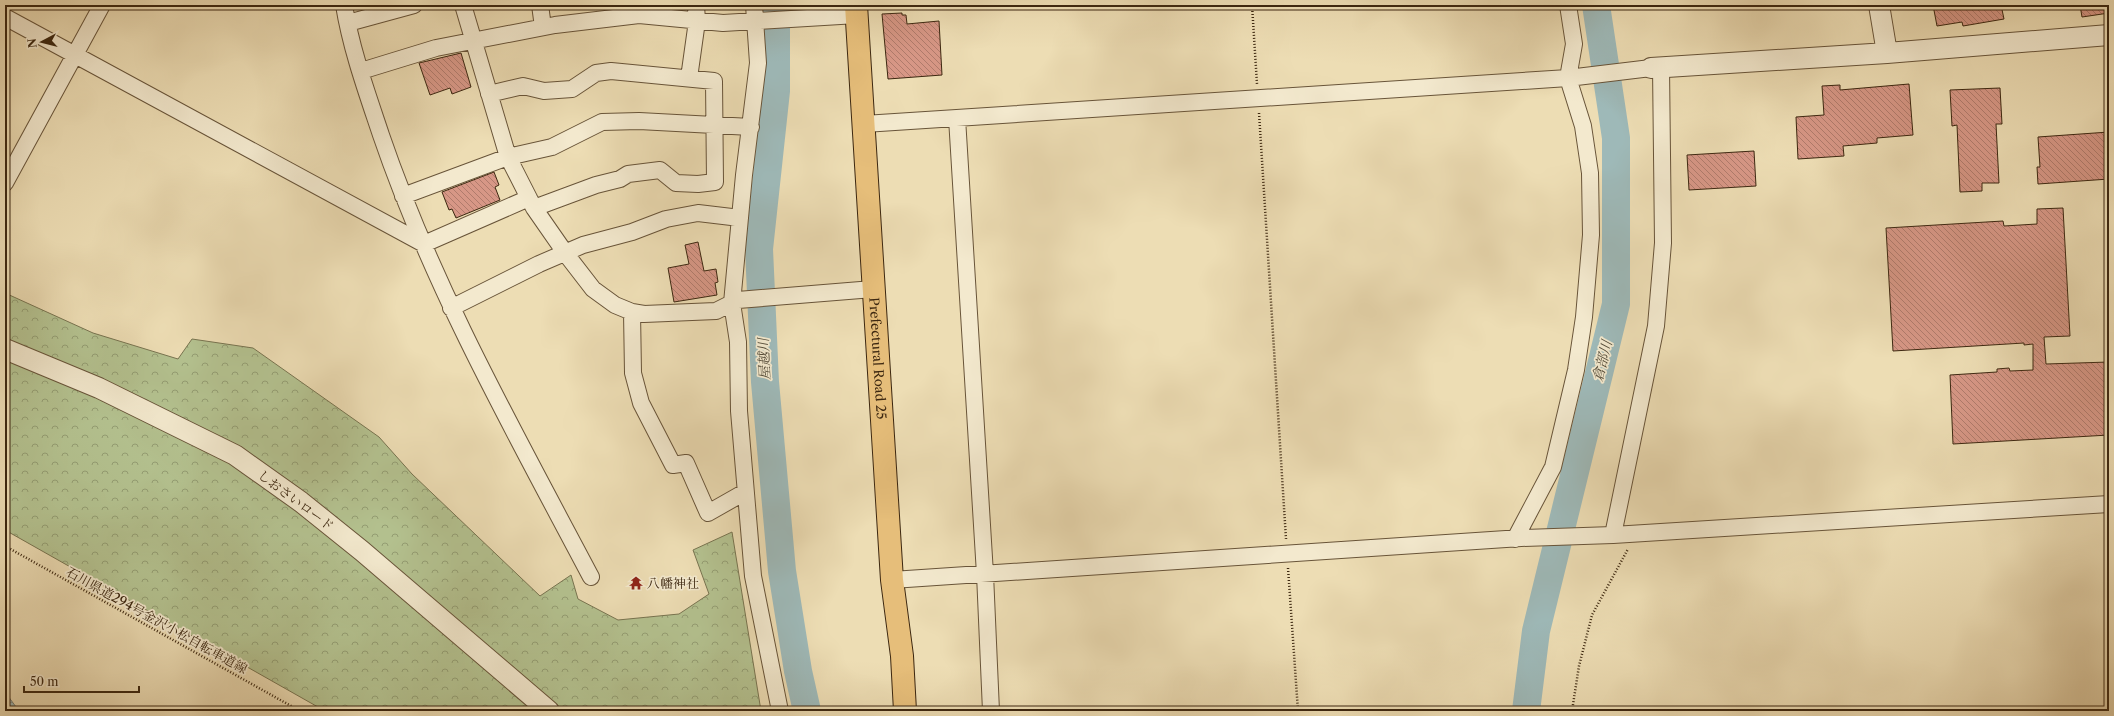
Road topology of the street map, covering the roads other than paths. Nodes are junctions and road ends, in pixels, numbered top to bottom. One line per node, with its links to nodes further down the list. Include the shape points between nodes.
1 (102, 5): 16 (street)
2 (414, 5): 8 (street)
3 (463, 5): 14 (street)
4 (540, 5): 12 (street)
5 (1568, 5): 19 (street, via 1574,44)
6 (1879, 5): 15 (street)
7 (857, 10): 10 (street, via 798,19); 23 (main road, Prefectural Road 25)
8 (342, 11): 18 (street)
9 (697, 13): 10 (street, via 723,23); 12 (street, via 639,15); 20 (street)
10 (757, 15): 25 (street, via 758,62)
11 (5, 17): 16 (street)
12 (543, 27): 14 (street)
13 (2109, 35): 15 (street)
14 (473, 41): 18 (street, via 436,48); 21 (street)
15 (1887, 53): 17 (street)
16 (75, 54): 27 (street); 31 (street)
17 (1656, 67): 19 (street); 40 (street, via 1663,243 1656,326)
18 (361, 71): 28 (street)
19 (1574, 77): 22 (street); 41 (street, via 1590,173 1591,235 1584,317 1576,370 1553,467)
20 (689, 78): 21 (street, via 611,71 596,73 572,89 544,91 523,86); 24 (street, via 714,81)
21 (489, 94): 26 (street)
22 (957, 118): 23 (street); 42 (street)
23 (864, 124): 33 (main road, Prefectural Road 25)
24 (714, 126): 25 (street); 26 (street, via 602,122 552,147); 29 (street, via 715,182 676,183 660,170 628,174 620,179)
25 (751, 127): 30 (street)
26 (508, 157): 28 (street); 29 (street)
27 (5, 183)
28 (403, 196): 31 (street)
29 (532, 203): 31 (street); 32 (street)
30 (740, 218): 32 (street, via 698,213 666,219); 34 (street)
31 (424, 244): 35 (street)
32 (565, 253): 35 (street); 36 (street, via 593,289 615,305)
33 (873, 289): 34 (street); 44 (main road, Prefectural Road 25)
34 (735, 302): 36 (street, via 716,311 644,314); 38 (street)
35 (452, 308): 43 (street)
36 (632, 312): 38 (street, via 635,381 641,403 673,464 686,462 708,513)
37 (5, 349): 45 (street, しおさいロード, via 99,388 235,455 301,502 362,551)
38 (745, 492): 46 (street, via 753,576)
39 (2109, 504): 40 (street)
40 (1613, 535): 41 (street)
41 (1518, 539): 42 (street)
42 (985, 574): 44 (street); 48 (street)
43 (591, 577)
44 (892, 580): 47 (main road, Prefectural Road 25, via 902,656)
45 (549, 711)
46 (780, 711)
47 (905, 711)
48 (991, 711)

